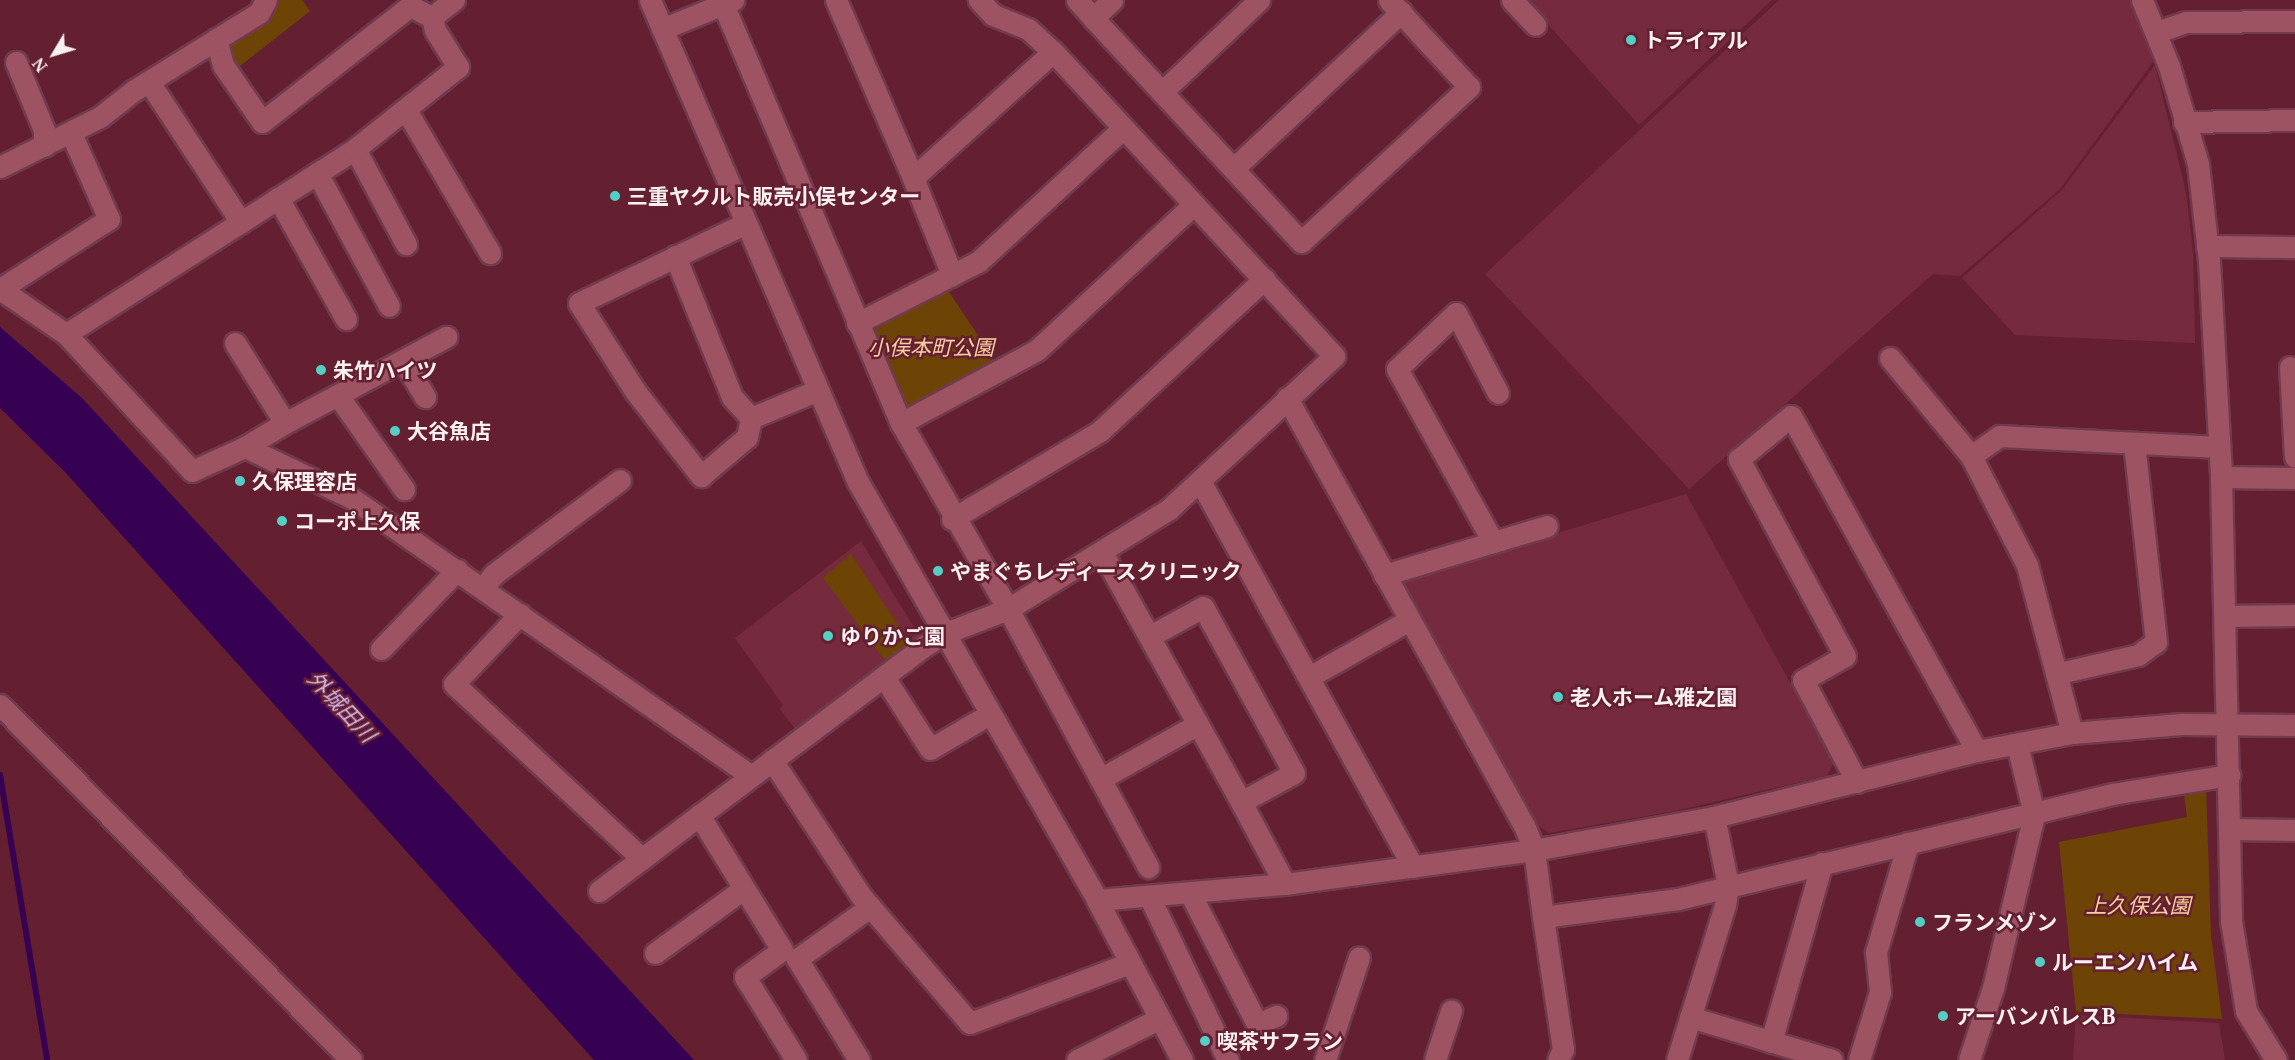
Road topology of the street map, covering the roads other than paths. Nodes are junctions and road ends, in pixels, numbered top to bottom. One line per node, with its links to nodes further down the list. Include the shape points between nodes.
1 (266, 0): 19 (street, via 259,13)
2 (454, 0): 13 (street)
3 (650, 0): 17 (street)
4 (836, 0): 34 (street)
5 (979, 0): 20 (street, via 993,15 1028,29)
6 (1077, 0): 14 (street)
7 (1112, 0): 14 (street)
8 (1260, 0): 23 (street)
9 (1512, 0): 16 (street)
10 (2142, 0): 18 (street)
11 (728, 2): 17 (street); 48 (street)
12 (1395, 6): 32 (street); 32 (street, via 1469,87 1301,242)
13 (432, 17): 19 (street, via 410,6 262,122 223,65); 24 (street, via 435,30 458,67)
14 (1093, 18): 23 (street)
15 (2295, 21): 18 (street, via 2186,22)
16 (1535, 25)
17 (662, 29): 38 (street)
18 (2157, 32): 26 (street)
19 (216, 39): 22 (street)
20 (1053, 52): 27 (street); 34 (street)
21 (16, 62): 29 (street, via 44,130)
22 (149, 82): 28 (street); 37 (street)
23 (1162, 92): 32 (street)
24 (406, 110): 30 (street); 42 (street)
25 (2295, 120): 26 (street)
26 (2184, 122): 40 (street, via 2198,164)
27 (1123, 128): 36 (street); 44 (street, via 978,262)
28 (71, 133): 29 (street); 49 (street, via 109,219 0,288)
29 (44, 146): 31 (street)
30 (355, 149): 33 (street); 39 (street)
31 (0, 167)
32 (1234, 168)
33 (317, 173): 35 (street); 46 (street)
34 (913, 178): 44 (street)
35 (278, 198): 37 (street); 47 (street)
36 (1194, 204): 45 (street); 62 (street, via 1037,350)
37 (241, 222): 49 (street)
38 (744, 224): 43 (street); 55 (street)
39 (406, 244)
40 (2207, 246): 41 (street); 65 (street)
41 (2295, 247)
42 (490, 253)
43 (675, 256): 60 (street, via 732,397); 60 (street, via 579,303 635,391 701,476 747,437)
44 (952, 275): 48 (street)
45 (1264, 279): 59 (street, via 1334,356); 73 (street, via 1100,431)
46 (389, 306)
47 (346, 319)
48 (857, 323): 62 (street)
49 (66, 334): 64 (street, via 192,471)
50 (446, 337): 53 (street)
51 (235, 343): 61 (street)
52 (1890, 358): 66 (street)
53 (404, 362): 57 (street); 58 (street)
54 (2290, 367): 67 (street)
55 (816, 391): 60 (street); 85 (street, via 858,482)
56 (1498, 393): 75 (street, via 1456,313 1396,369)
57 (339, 397): 61 (street); 72 (street)
58 (425, 397)
59 (1287, 398): 71 (street); 78 (street)
60 (751, 418)
61 (285, 423): 64 (street)
62 (901, 423): 73 (street)
63 (2134, 443): 65 (street); 66 (street, via 2000,436); 88 (street, via 2156,642 2138,655)
64 (245, 447): 77 (street, via 350,497)
65 (2219, 447): 68 (street)
66 (1971, 456): 88 (street, via 2027,565)
67 (2295, 457)
68 (2221, 477): 69 (street); 83 (street)
69 (2295, 478)
70 (620, 480): 79 (street, via 494,574)
71 (1200, 481): 76 (street, via 1169,509); 90 (street)
72 (404, 489)
73 (952, 519): 80 (street)
74 (1546, 526): 75 (street)
75 (1493, 542): 78 (street)
76 (1102, 552): 80 (street); 86 (street)
77 (457, 570): 79 (street); 87 (street)
78 (1384, 575): 84 (street)
79 (483, 588): 81 (street)
80 (1008, 609): 85 (street); 102 (street)
81 (520, 614): 101 (street); 112 (street, via 453,684)
82 (2295, 615): 83 (street)
83 (2225, 616): 94 (street)
84 (1409, 620): 90 (street); 111 (street, via 1524,825)
85 (943, 634): 89 (street); 122 (street)
86 (1150, 636): 93 (street); 104 (street, via 1203,607 1294,773)
87 (381, 649)
88 (2059, 673): 96 (street)
89 (884, 677): 92 (street, via 930,749); 99 (street)
90 (1309, 677): 115 (street)
91 (0, 705): 133 (street)
92 (978, 721)
93 (1198, 724): 102 (street); 104 (street)
94 (2226, 725): 95 (street); 96 (street, via 2134,726); 100 (street)
95 (2295, 725)
96 (2072, 733): 97 (street)
97 (2017, 744): 98 (street); 105 (street)
98 (1977, 751): 103 (street); 103 (street, via 1791,416 1739,459 1845,656 1803,680)
99 (772, 760): 101 (street); 123 (street)
100 (2229, 775): 105 (street, via 2112,794); 108 (street)
101 (752, 776): 106 (street)
102 (1100, 779): 114 (street)
103 (1857, 782): 107 (street)
104 (1241, 802): 116 (street)
105 (2034, 814): 110 (street); 145 (street, via 1993,988)
106 (699, 815): 112 (street); 118 (street)
107 (1714, 817): 111 (street); 117 (street)
108 (2230, 830): 109 (street); 146 (street, via 2231,921 2239,985 2252,1022)
109 (2295, 830)
110 (1908, 843): 113 (street); 144 (street, via 1876,952 1880,992)
111 (1534, 850): 115 (street); 124 (street)
112 (642, 859): 119 (street)
113 (1822, 863): 117 (street); 132 (street)
114 (1148, 867)
115 (1413, 867): 116 (street)
116 (1285, 884): 120 (street)
117 (1728, 885): 124 (street, via 1678,899); 130 (street)
118 (743, 890): 125 (street); 134 (street, via 782,950 745,977)
119 (599, 891)
120 (1190, 893): 121 (street); 129 (street, via 1257,1024)
121 (1149, 896): 122 (street); 138 (street)
122 (1097, 900): 127 (street)
123 (870, 907): 127 (street, via 970,1023); 135 (street, via 797,959)
124 (1542, 917): 141 (street, via 1563,1049)
125 (655, 953)
126 (1359, 957): 139 (street)
127 (1130, 963): 131 (street)
128 (1451, 1011): 140 (street)
129 (1276, 1016)
130 (1690, 1017): 132 (street); 142 (street)
131 (1160, 1018): 136 (street); 137 (street)
132 (1771, 1042): 143 (street)
133 (351, 1060)
134 (795, 1060)
135 (859, 1060)
136 (1077, 1060)
137 (1182, 1060)
138 (1228, 1060)
139 (1324, 1060)
140 (1435, 1060)
141 (1558, 1060)
142 (1677, 1060)
143 (1832, 1060)
144 (1859, 1060)
145 (1969, 1060)
146 (2276, 1060)

